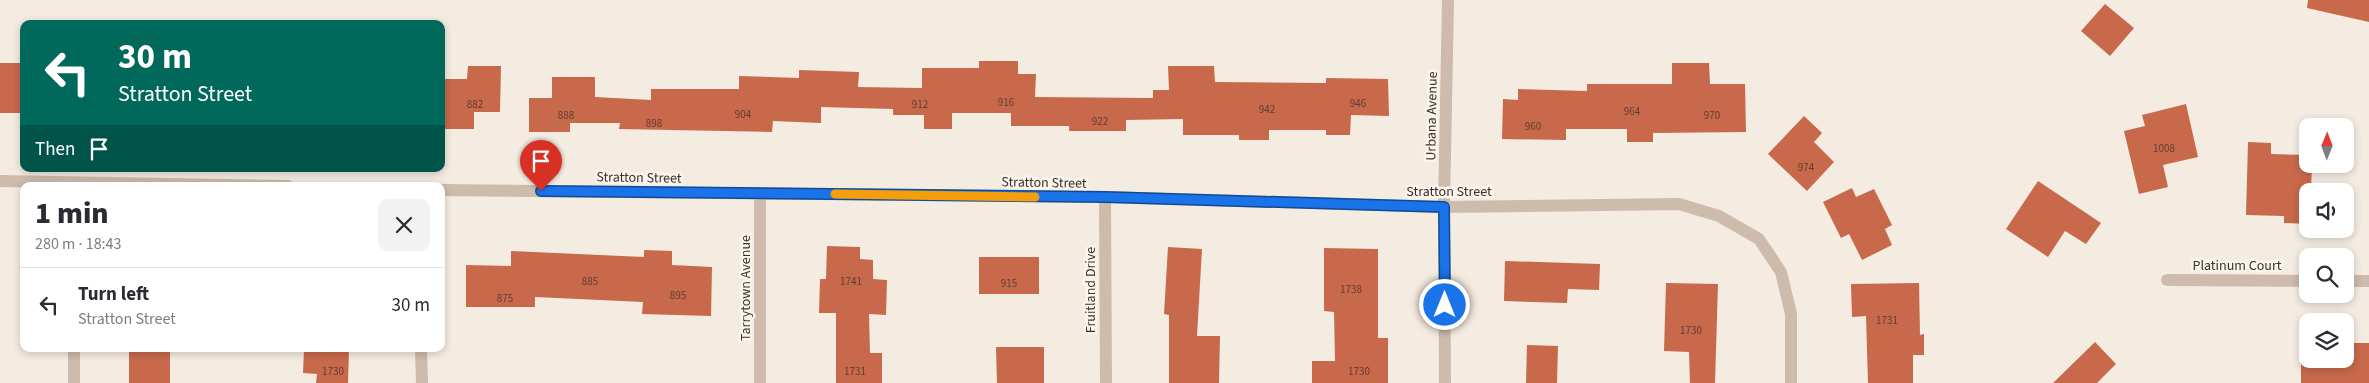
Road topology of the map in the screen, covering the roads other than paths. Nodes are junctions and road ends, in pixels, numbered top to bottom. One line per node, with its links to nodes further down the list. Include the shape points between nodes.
1 (1448, 0): 7 (street, Urbana Avenue)
2 (0, 181): 3 (street)
3 (25, 182)
4 (445, 190): 5 (street, Stratton Street)
5 (760, 194): 6 (street, Stratton Street); 16 (street, Tarrytown Avenue)
6 (1105, 197): 7 (street, Stratton Street); 17 (street, Fruitland Drive)
7 (1444, 207): 18 (street, Urbana Avenue); 19 (street, Stratton Street, via 1679,204 1719,216 1759,239 1781,272 1791,314)
8 (2167, 280): 9 (street, Platinum Court)
9 (2299, 281)
10 (2354, 281): 11 (street)
11 (2369, 281)
12 (74, 352): 14 (street)
13 (422, 352): 15 (street)
14 (74, 383)
15 (422, 383)
16 (760, 383)
17 (1106, 383)
18 (1445, 383)
19 (1791, 383)

